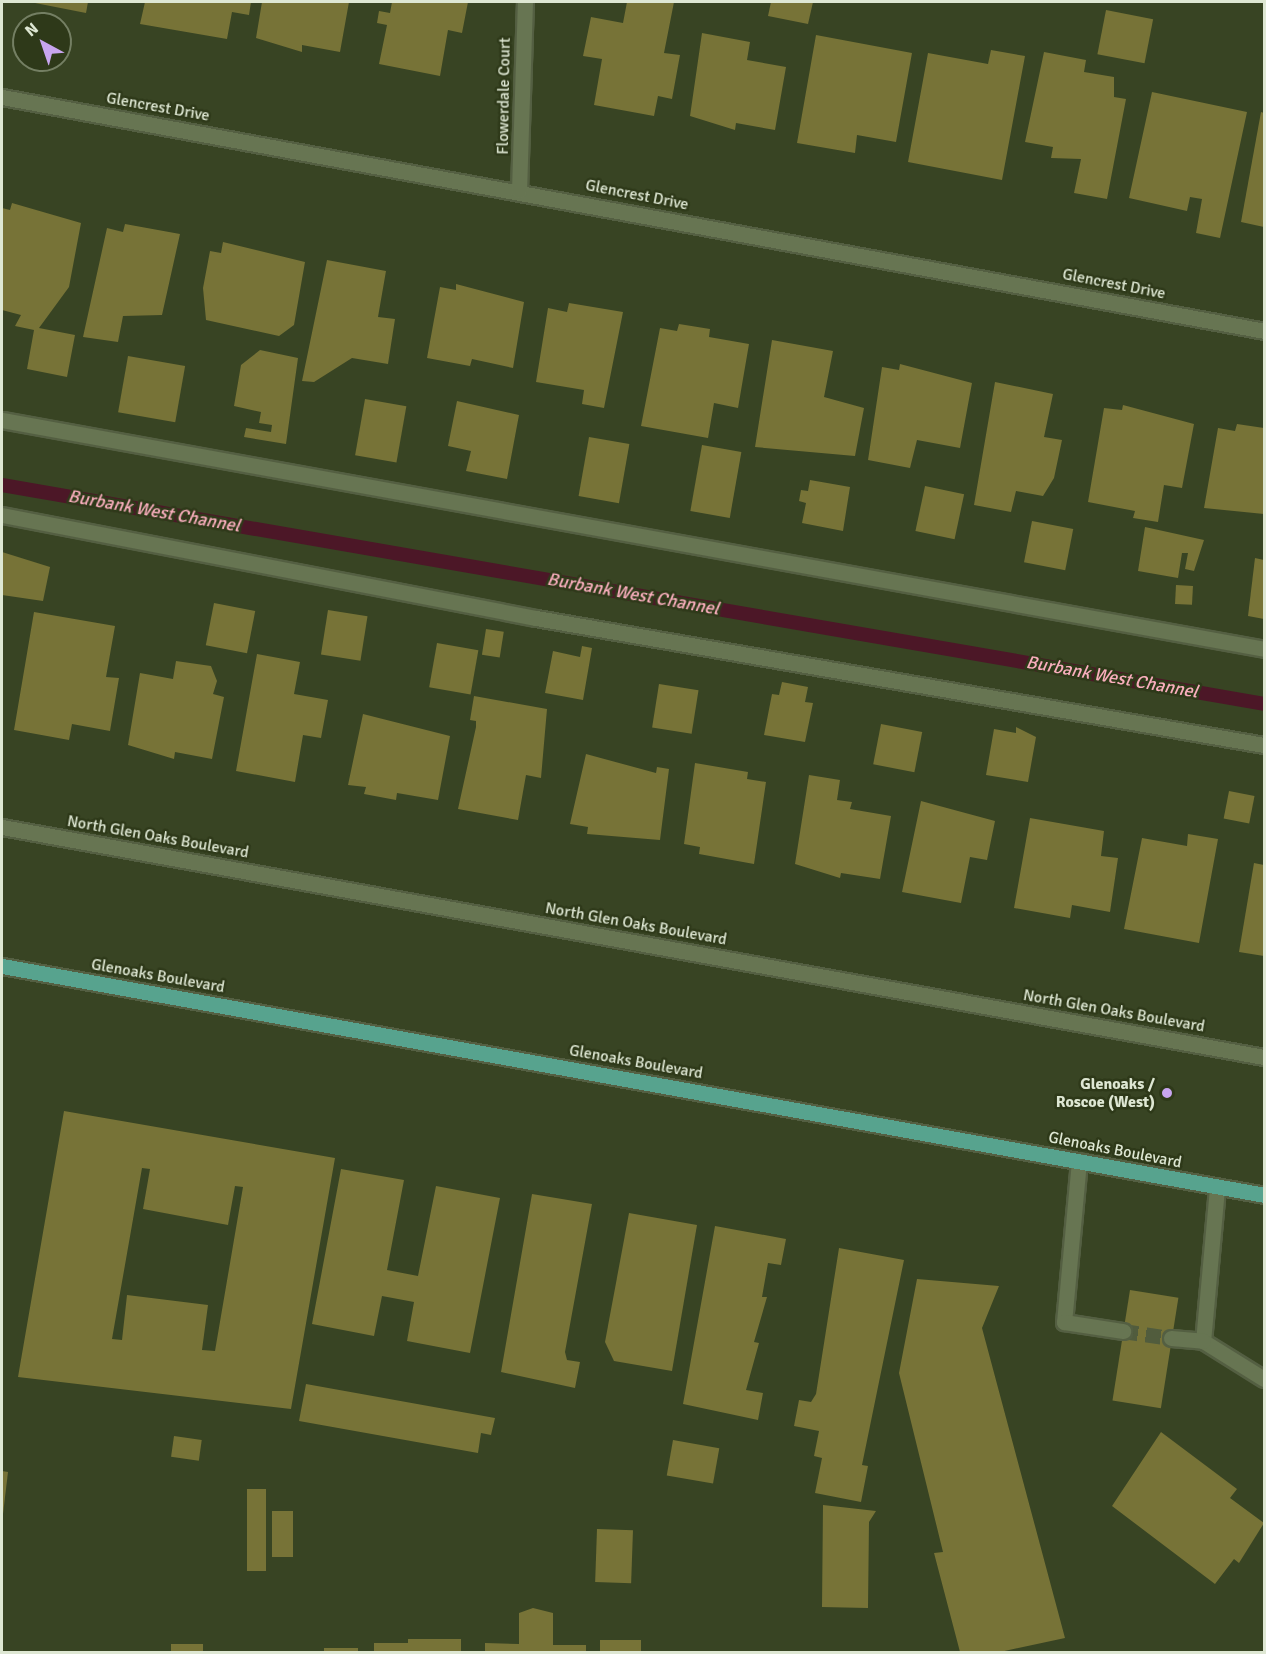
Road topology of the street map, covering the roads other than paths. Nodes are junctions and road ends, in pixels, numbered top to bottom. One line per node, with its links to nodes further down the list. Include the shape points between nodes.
1 (525, 2): 3 (street, Flowerdale Court)
2 (2, 97): 3 (street, Glencrest Drive)
3 (519, 191): 4 (street, Glencrest Drive)
4 (1264, 331)
5 (2, 420): 7 (street)
6 (2, 515): 8 (street, via 536,618)
7 (1264, 649)
8 (1264, 745)
9 (2, 827): 11 (street, North Glen Oaks Boulevard)
10 (2, 966): 12 (main road, Glenoaks Boulevard)
11 (1264, 1057)
12 (1079, 1161): 13 (main road, Glenoaks Boulevard); 15 (street, via 1064,1322)
13 (1217, 1188): 14 (main road, Glenoaks Boulevard); 17 (street)
14 (1264, 1195)
15 (1123, 1331)
16 (1171, 1338): 17 (street)
17 (1203, 1341): 18 (street)
18 (1264, 1379)

